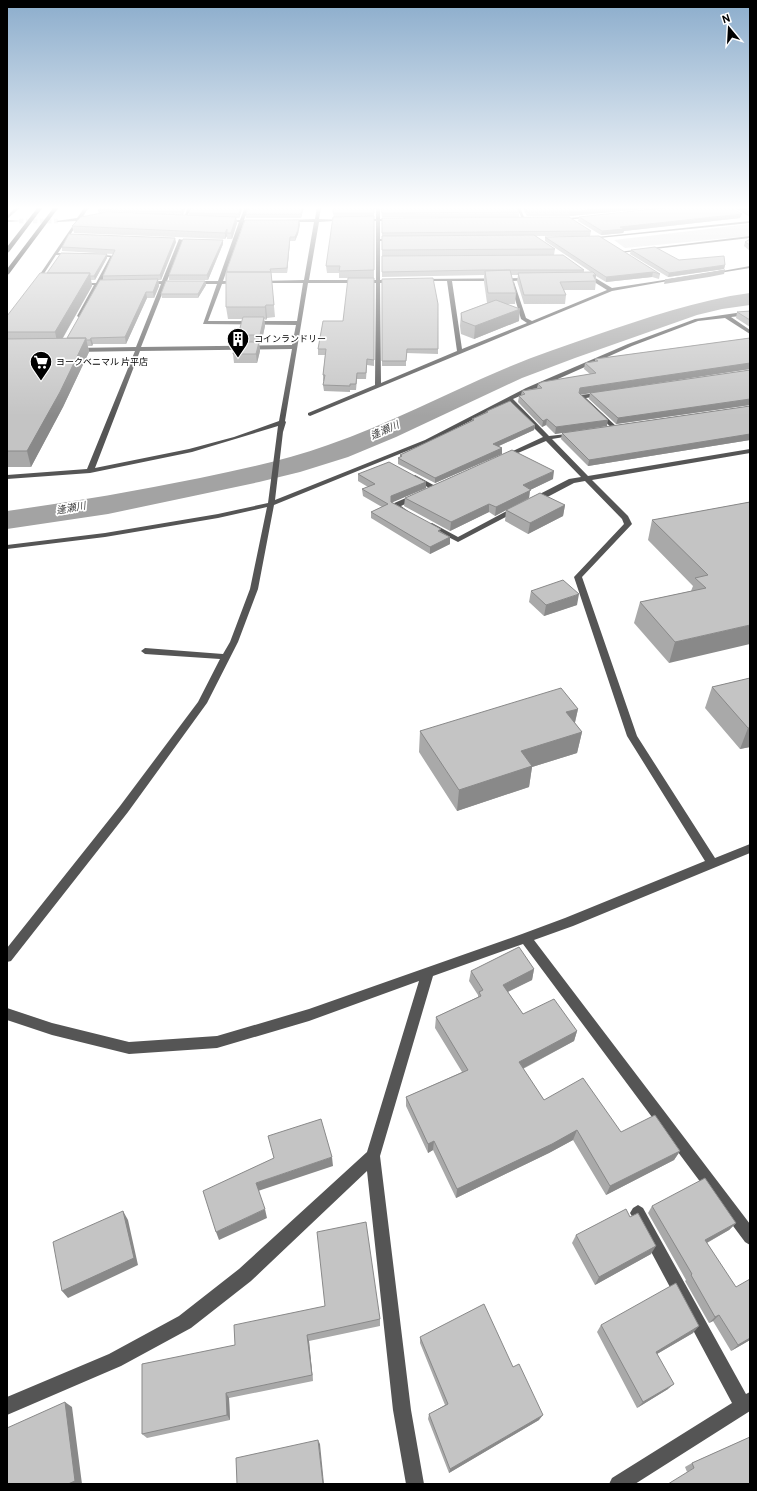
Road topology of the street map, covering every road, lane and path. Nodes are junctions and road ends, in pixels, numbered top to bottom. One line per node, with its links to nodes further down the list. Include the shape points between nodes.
1 (39, 277): 24 (street)
2 (101, 277): 27 (street)
3 (167, 277): 23 (street)
4 (222, 277): 18 (street)
5 (307, 277): 21 (street)
6 (378, 277): 16 (street)
7 (662, 277): 15 (street)
8 (592, 278): 11 (street); 30 (street)
9 (685, 278): 15 (street)
10 (534, 279): 14 (street)
11 (585, 279)
12 (417, 280): 13 (street)
13 (448, 280): 14 (street); 40 (street)
14 (512, 280): 34 (street, via 524,319)
15 (668, 280): 30 (street)
16 (378, 281): 17 (street); 21 (street); 43 (street)
17 (401, 281)
18 (220, 282): 19 (street); 23 (street); 33 (street, via 205,324)
19 (244, 282)
20 (251, 282): 21 (street)
21 (306, 282): 33 (street)
22 (142, 283): 23 (street)
23 (165, 283): 38 (street)
24 (34, 284): 25 (street); 29 (street)
25 (42, 284)
26 (74, 284): 27 (street)
27 (97, 284): 28 (street); 35 (street)
28 (112, 284)
29 (29, 290)
30 (611, 290): 34 (street)
31 (750, 313): 32 (street)
32 (726, 316): 36 (street); 42 (street, via 677,326)
33 (299, 323): 37 (street)
34 (532, 323): 40 (street)
35 (76, 324)
36 (750, 332)
37 (295, 348): 38 (street); 47 (street)
38 (138, 349): 39 (street); 53 (street)
39 (68, 350)
40 (460, 352): 43 (street)
41 (615, 358): 42 (street)
42 (592, 361): 45 (street)
43 (378, 386): 46 (street)
44 (612, 393): 48 (street, via 581,397 612,429)
45 (509, 399): 50 (street); 57 (street, via 385,462)
46 (310, 414)
47 (283, 422): 53 (street, via 190,450); 57 (street)
48 (623, 427)
49 (583, 433): 50 (street)
50 (547, 438): 52 (street); 56 (street)
51 (750, 451): 56 (street)
52 (498, 460)
53 (90, 471): 55 (street)
54 (408, 474): 56 (street, via 438,486 395,506 458,540 572,481)
55 (7, 477)
56 (587, 478): 62 (street, via 628,524 578,577 632,736)
57 (271, 501): 58 (street, via 250,510 132,531); 60 (street, via 254,589)
58 (7, 547)
59 (145, 651): 60 (street)
60 (226, 657): 64 (street, via 202,703 124,809)
61 (750, 848): 62 (street)
62 (713, 864): 63 (street)
63 (525, 938): 65 (street); 69 (street)
64 (7, 958)
65 (428, 973): 66 (street, via 309,1015 217,1042 129,1048 52,1029); 67 (street)
66 (7, 1014)
67 (373, 1156): 71 (street, via 245,1275 185,1322 115,1360); 72 (street, via 402,1410)
68 (638, 1213): 70 (street)
69 (750, 1237)
70 (746, 1403): 73 (street)
71 (7, 1406)
72 (415, 1484)
73 (618, 1484)

